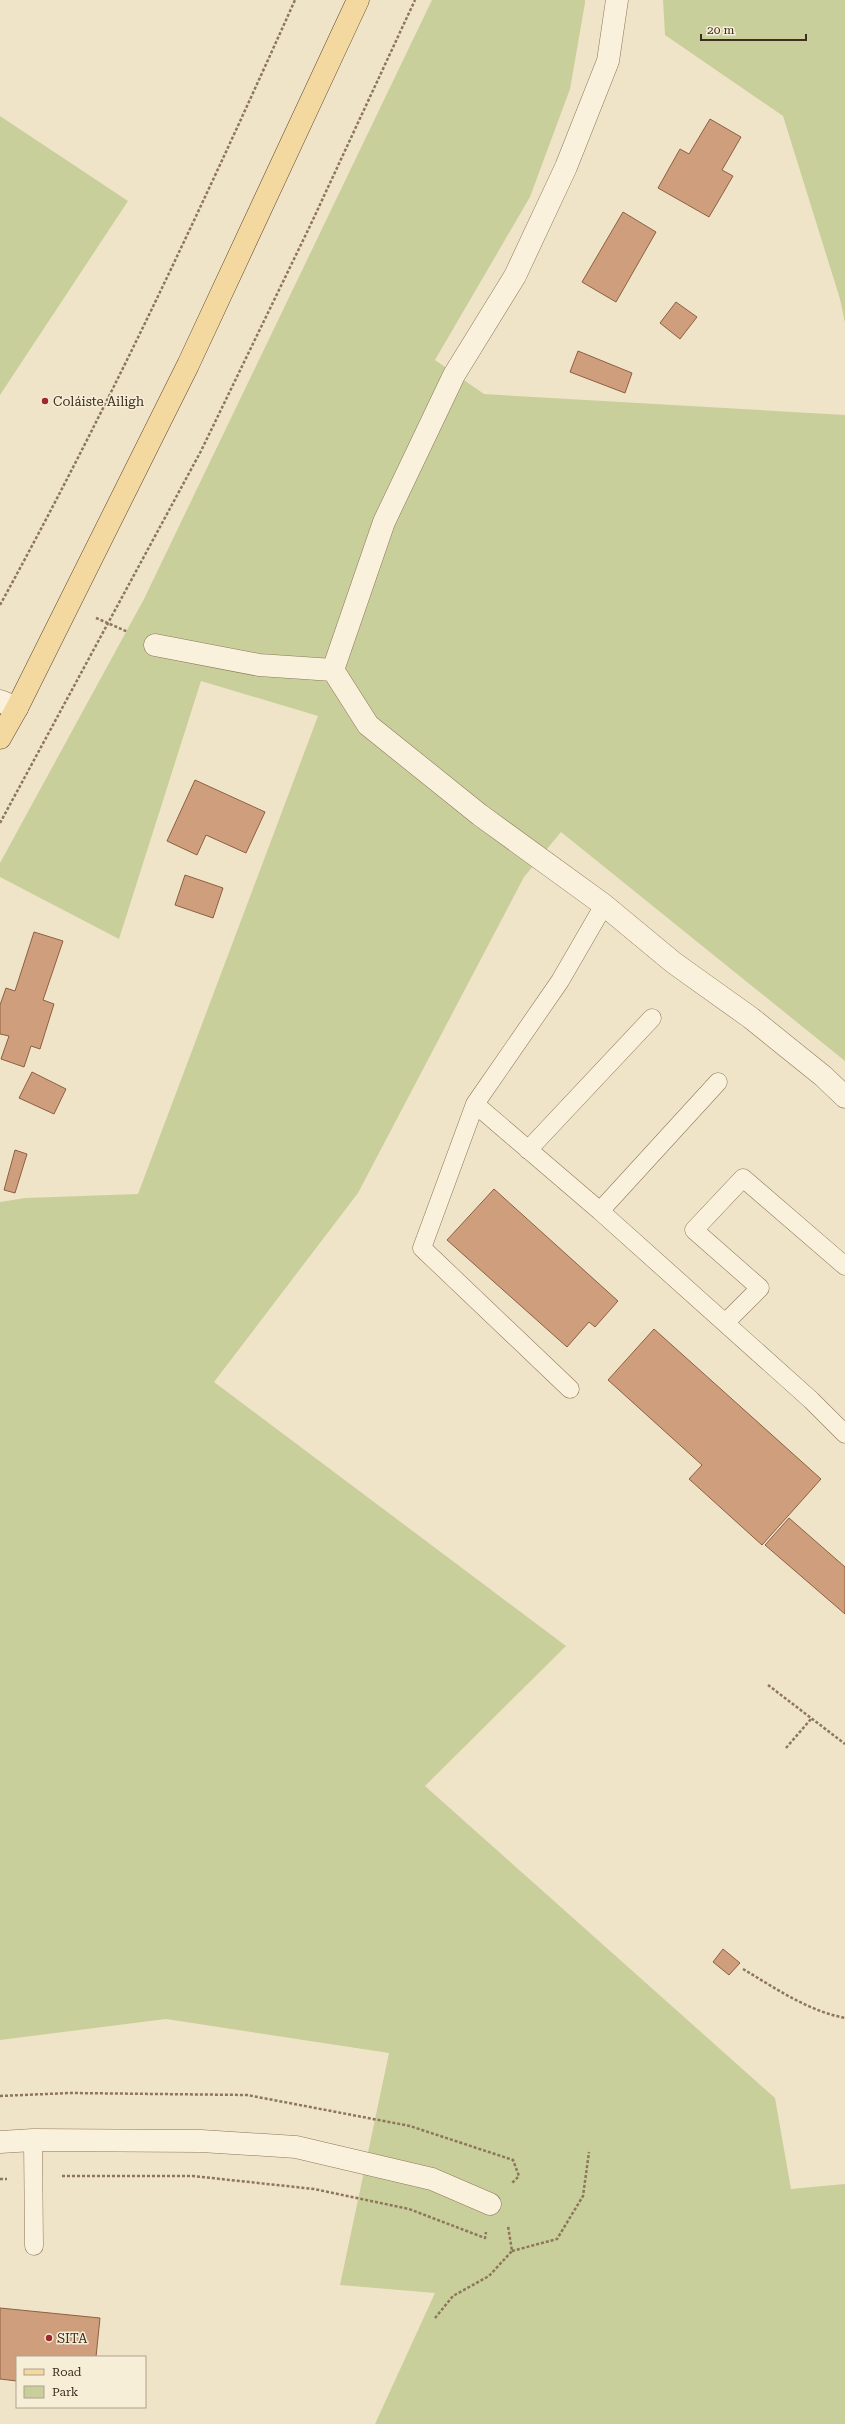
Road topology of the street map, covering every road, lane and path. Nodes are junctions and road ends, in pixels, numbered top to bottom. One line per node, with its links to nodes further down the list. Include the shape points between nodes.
1 (295, 0): 5 (path, via 178,255 39,533)
2 (358, 0): 6 (main road, via 188,365)
3 (415, 0): 7 (path, via 310,226 204,444)
4 (617, 0): 9 (street, via 608,61 566,167 515,276 454,375 384,522)
5 (0, 605)
6 (68, 605): 7 (path); 10 (main road)
7 (108, 623): 8 (path); 12 (path)
8 (156, 645): 9 (street, via 259,665)
9 (333, 670): 13 (street, via 368,725 480,815)
10 (9, 705): 11 (main road)
11 (0, 738)
12 (0, 823)
13 (604, 905): 16 (street, via 674,963 751,1018); 17 (lane, via 560,981)
14 (652, 1018): 18 (lane)
15 (718, 1082): 19 (lane)
16 (845, 1097)
17 (475, 1104): 18 (lane); 22 (lane, via 422,1248)
18 (528, 1150): 19 (lane)
19 (600, 1211): 21 (lane)
20 (845, 1266): 21 (lane, via 743,1178 694,1230 760,1288)
21 (725, 1323): 23 (lane)
22 (570, 1389)
23 (845, 1434)
24 (768, 1685): 25 (path)
25 (811, 1718): 26 (path); 27 (path)
26 (845, 1744)
27 (786, 1748)
28 (744, 1969): 29 (path, via 796,2001 833,2016)
29 (845, 2018)
30 (33, 2140): 31 (street); 33 (lane); 35 (street, via 201,2141 296,2147 432,2179)
31 (0, 2142)
32 (590, 2152): 37 (path, via 583,2196 557,2239)
33 (32, 2177): 34 (path); 35 (path, via 193,2176 314,2188 409,2209 485,2238); 36 (lane)
34 (0, 2179)
35 (490, 2204): 37 (path, via 507,2218)
36 (34, 2246)
37 (512, 2251): 38 (path, via 489,2276 454,2296)
38 (435, 2318)

